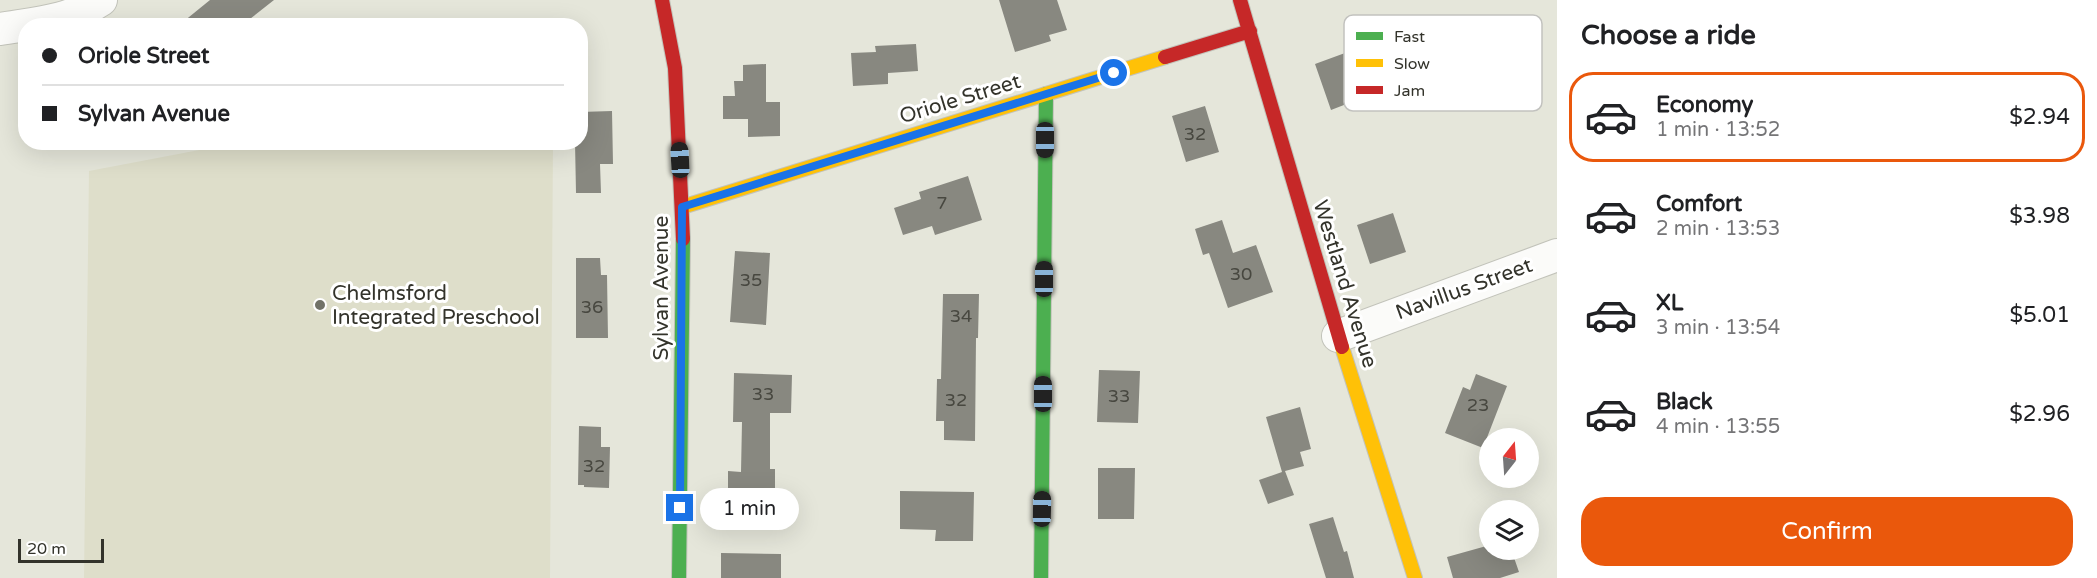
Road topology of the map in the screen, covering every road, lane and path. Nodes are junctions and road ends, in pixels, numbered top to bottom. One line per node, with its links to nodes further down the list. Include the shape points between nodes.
1 (101, 0): 4 (street)
2 (662, 0): 9 (street, Sylvan Avenue, via 675,68)
3 (1240, 0): 7 (street, Westland Avenue)
4 (65, 18)
5 (18, 26): 6 (street)
6 (0, 29)
7 (1250, 31): 8 (street, Oriole Street); 11 (street, Westland Avenue)
8 (1046, 94): 9 (street, Oriole Street); 13 (street)
9 (682, 207): 12 (street, Sylvan Avenue)
10 (1557, 255): 11 (street, Navillus Street)
11 (1338, 336): 14 (street, Westland Avenue)
12 (679, 578)
13 (1041, 578)
14 (1415, 578)

